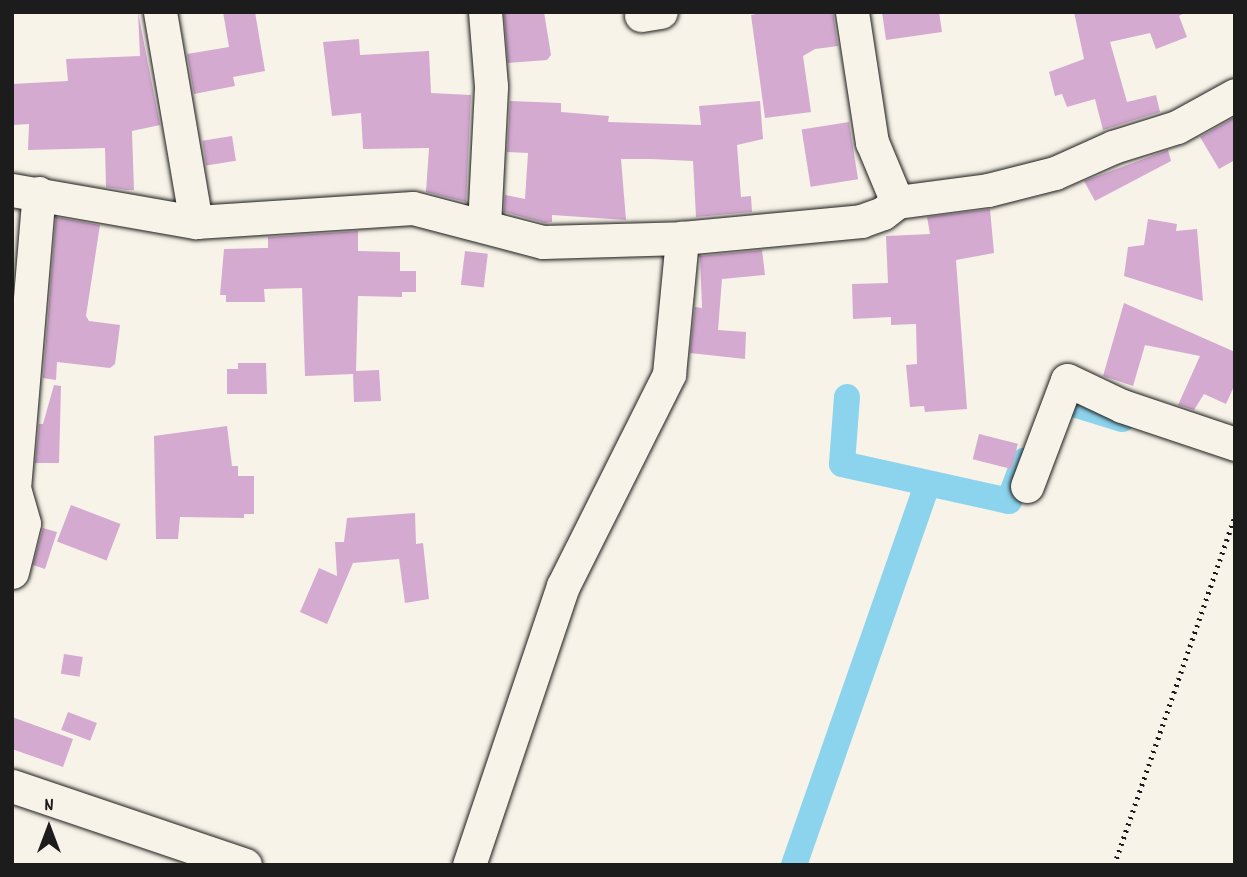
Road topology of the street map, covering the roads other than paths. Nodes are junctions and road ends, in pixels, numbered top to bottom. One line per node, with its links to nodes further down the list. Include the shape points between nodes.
1 (160, 12): 7 (street)
2 (485, 12): 8 (street, via 491,86)
3 (852, 12): 6 (street, via 872,142)
4 (1235, 94): 6 (street, via 1177,127 1113,147 1055,173 988,190)
5 (26, 191): 7 (street); 12 (street, via 14,488 24,523)
6 (897, 202): 9 (street, via 883,213 861,220)
7 (196, 222): 8 (street, via 413,208)
8 (484, 226): 9 (street, via 543,242)
9 (682, 238): 15 (street, via 669,374 563,586)
10 (1235, 444): 11 (street, via 1122,406 1067,380)
11 (1027, 486)
12 (12, 572)
13 (12, 786): 14 (street)
14 (245, 865)
15 (469, 865)

